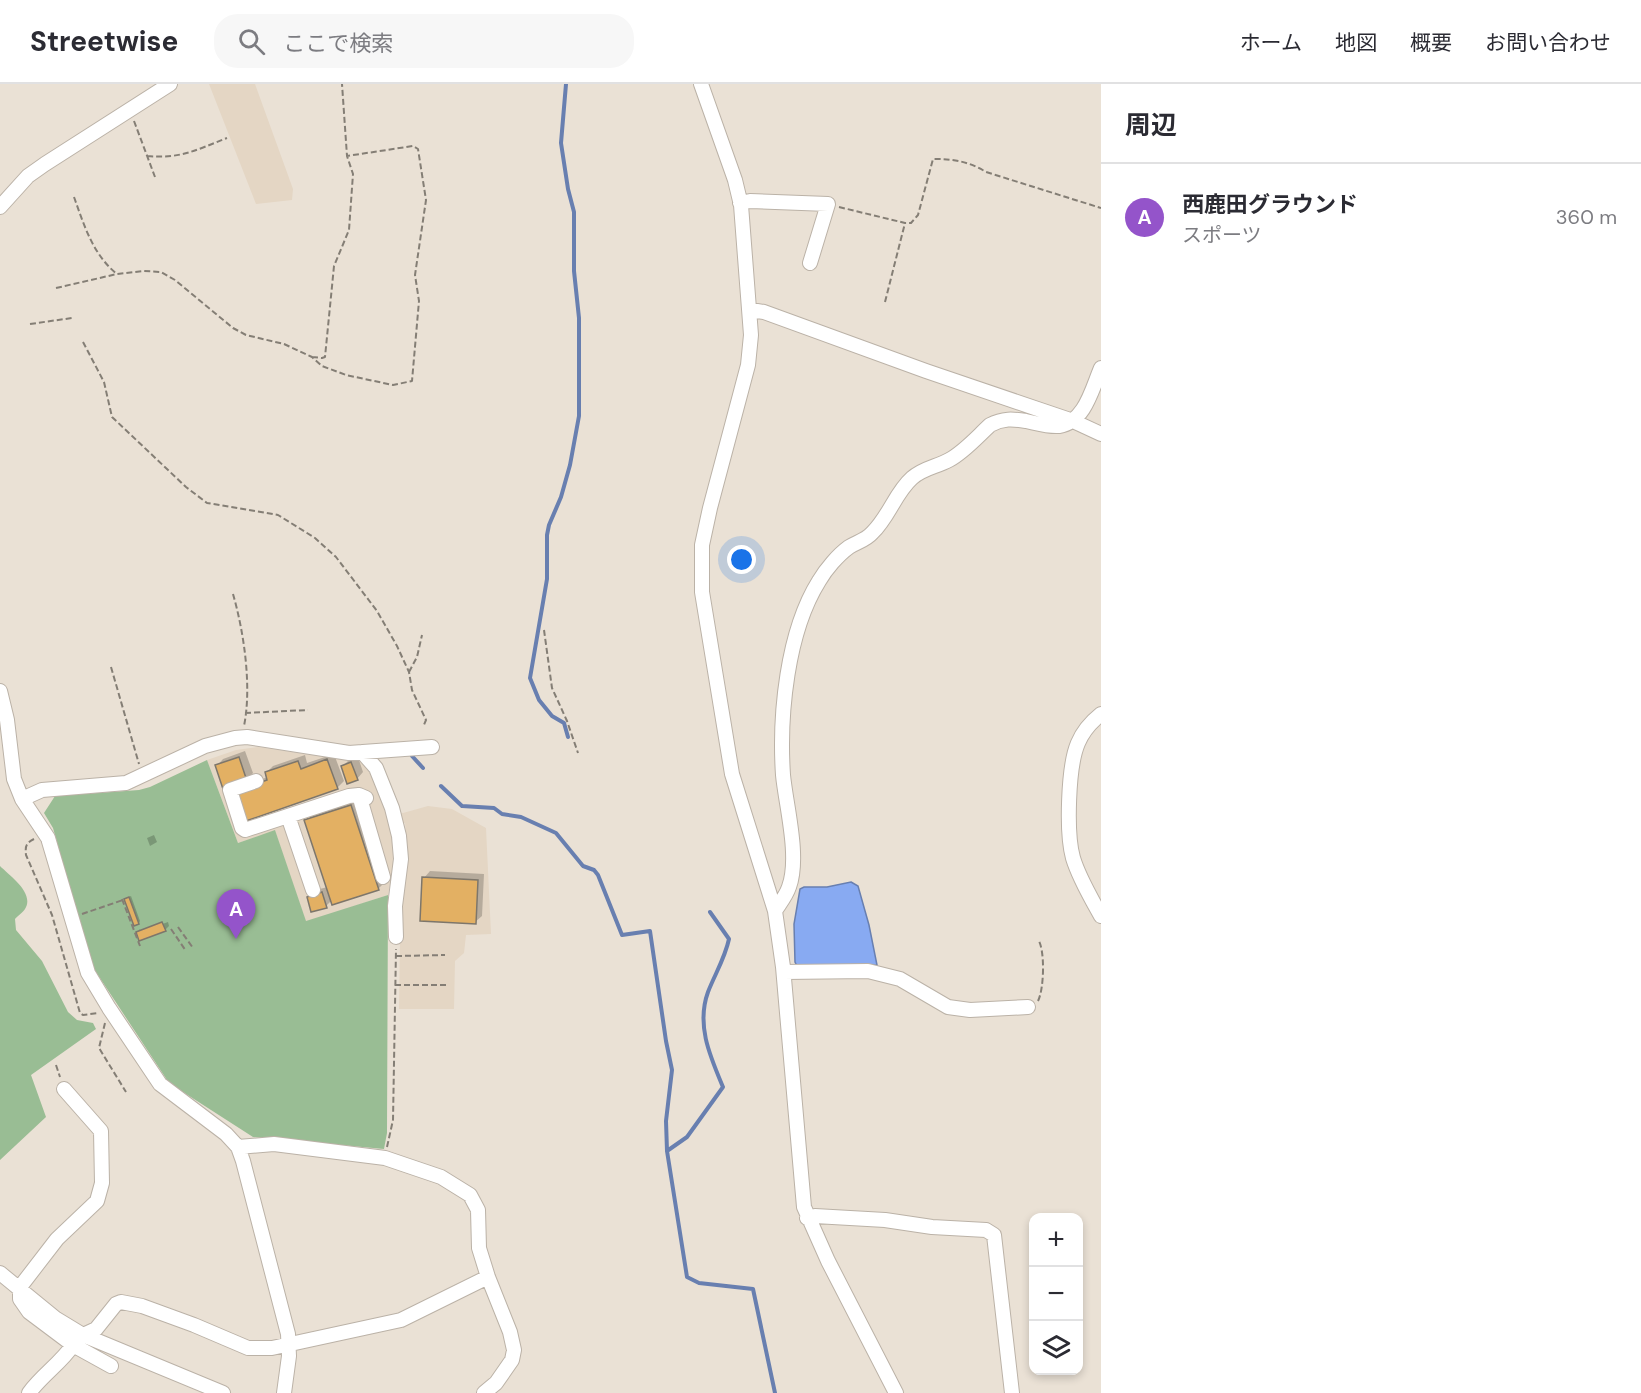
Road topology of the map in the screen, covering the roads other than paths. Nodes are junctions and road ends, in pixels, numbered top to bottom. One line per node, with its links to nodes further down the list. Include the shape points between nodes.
1 (170, 84): 4 (street, via 58,154 28,176)
2 (701, 84): 3 (street)
3 (740, 203): 5 (street, via 828,204); 6 (street)
4 (0, 207)
5 (810, 262)
6 (751, 310): 8 (street); 19 (street, via 748,365 702,545 702,592 732,774)
7 (1101, 368): 8 (street, via 1088,400)
8 (1073, 421): 9 (street); 19 (street, via 1059,426 1013,419 990,425 950,460 910,480 880,525 866,539 849,547 819,580 796,632 786,685 783,774 792,837 791,867 790,885)
9 (1101, 434)
10 (0, 691): 15 (street, via 14,779)
11 (1101, 714): 20 (street, via 1090,723 1074,754 1069,826 1074,861)
12 (432, 747): 13 (street)
13 (362, 752): 15 (street, via 334,752 235,738 186,753 126,783 42,790); 21 (street, via 376,768 399,836)
14 (256, 781): 16 (street, via 230,790 242,828)
15 (22, 799): 25 (street, via 45,832 88,973 107,1010 160,1084)
16 (288, 816): 17 (street, via 349,796 363,797); 18 (street, via 313,868)
17 (383, 878)
18 (314, 890)
19 (775, 911): 22 (street)
20 (1101, 916)
21 (396, 937)
22 (784, 972): 23 (street, via 868,971 900,979 948,1007); 26 (street, via 802,1199)
23 (1028, 1007)
24 (64, 1089): 29 (street, via 101,1131 101,1192)
25 (238, 1147): 28 (street, via 274,1144 385,1158 441,1177 470,1195 478,1210 479,1248); 31 (street)
26 (807, 1218): 37 (street); 38 (street, via 885,1220 986,1230 994,1235)
27 (0, 1273): 29 (street)
28 (488, 1277): 31 (street, via 401,1320); 36 (street, via 514,1350 496,1383)
29 (20, 1287): 30 (street)
30 (78, 1340): 31 (street, via 96,1329 121,1302 142,1306 248,1348); 32 (street); 33 (street); 34 (street)
31 (289, 1345): 35 (street)
32 (111, 1366)
33 (29, 1393)
34 (223, 1393)
35 (284, 1393)
36 (484, 1393)
37 (896, 1393)
38 (1012, 1393)

